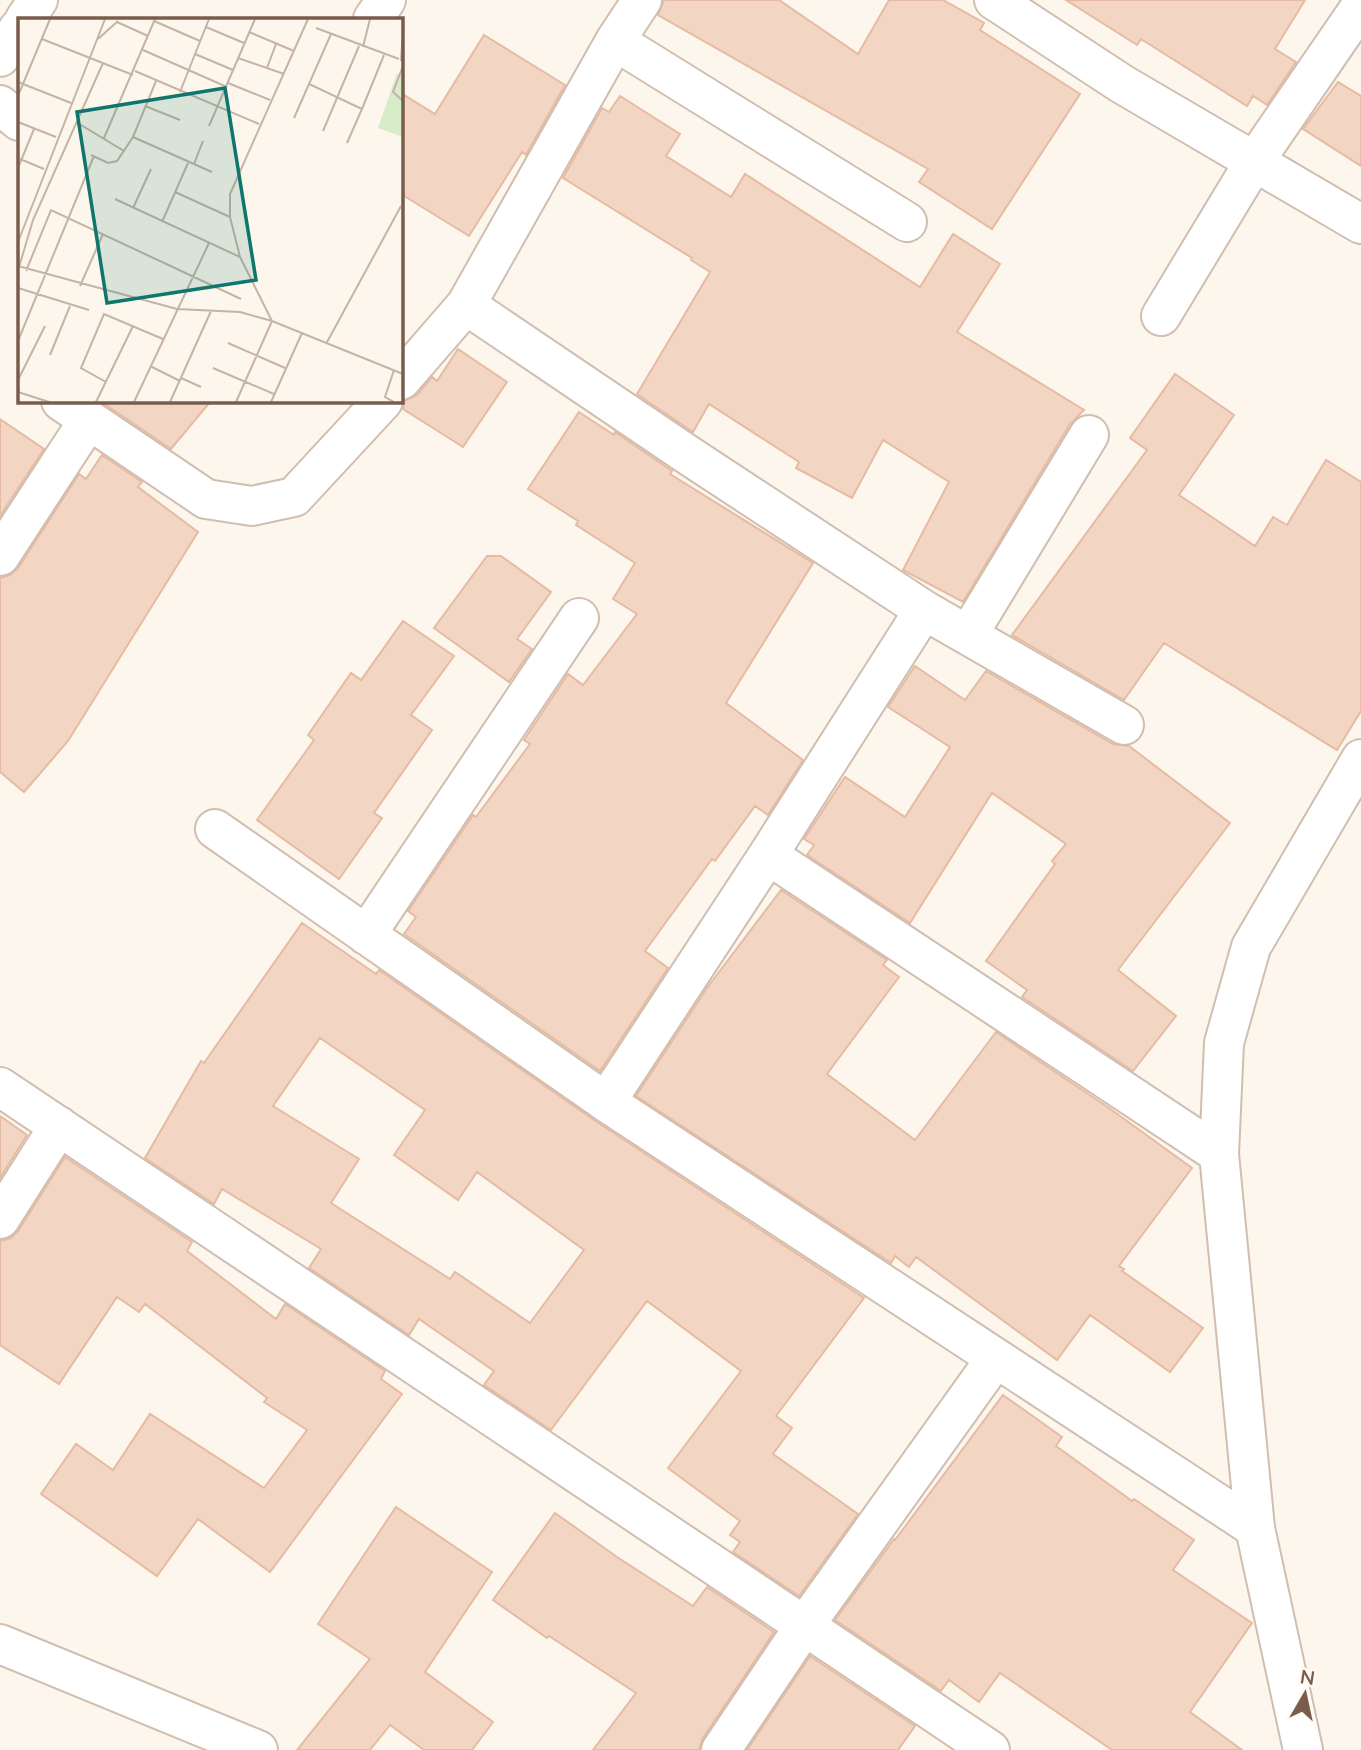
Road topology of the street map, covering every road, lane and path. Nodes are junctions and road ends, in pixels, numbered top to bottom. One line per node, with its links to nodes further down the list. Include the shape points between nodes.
1 (38, 0): 6 (street)
2 (386, 0): 7 (street)
3 (642, 0): 9 (street)
4 (994, 0): 13 (street, via 1122,84)
5 (1361, 6): 13 (street)
6 (26, 18)
7 (374, 18)
8 (18, 30): 10 (street)
9 (615, 41): 14 (street); 16 (street)
10 (0, 57)
11 (0, 105): 12 (street)
12 (18, 120)
13 (1254, 162): 15 (street); 17 (street)
14 (907, 222)
15 (1361, 224)
16 (466, 305): 18 (street); 23 (street)
17 (1161, 316)
18 (402, 379)
19 (365, 407): 20 (street, via 293,497 252,506 206,499)
20 (75, 411): 22 (street)
21 (1089, 435): 25 (street)
22 (0, 556)
23 (924, 610): 25 (street); 29 (street)
24 (579, 618): 30 (street)
25 (968, 635): 26 (street)
26 (1124, 724)
27 (1361, 759): 34 (street, via 1251,947 1224,1043)
28 (215, 829): 30 (street)
29 (768, 855): 32 (street); 34 (street)
30 (366, 935): 32 (street)
31 (0, 1087): 33 (street)
32 (606, 1102): 36 (street)
33 (59, 1126): 35 (street); 38 (street)
34 (1219, 1154): 37 (street)
35 (0, 1219)
36 (996, 1358): 37 (street); 38 (street)
37 (1255, 1528): 43 (street)
38 (805, 1625): 41 (street); 42 (street)
39 (0, 1644): 40 (street)
40 (258, 1750)
41 (721, 1750)
42 (990, 1750)
43 (1303, 1750)

